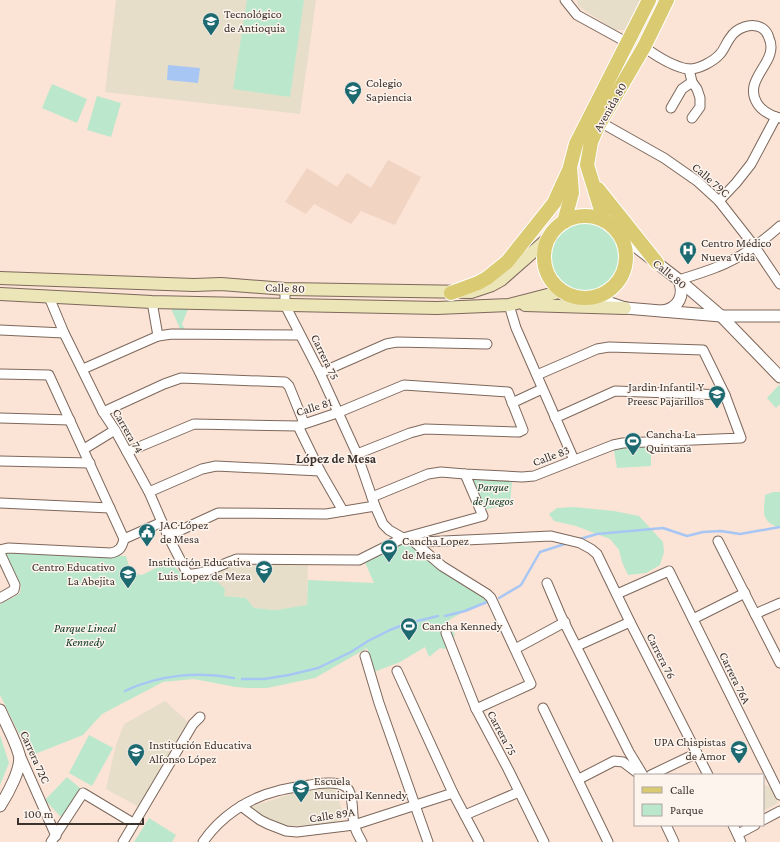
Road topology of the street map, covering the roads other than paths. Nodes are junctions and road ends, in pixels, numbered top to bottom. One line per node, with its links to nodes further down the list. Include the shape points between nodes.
1 (565, 0): 4 (street, via 577,15)
2 (649, 0): 4 (main road, Avenida 80)
3 (667, 0): 5 (main road, Avenida 80)
4 (628, 43): 12 (main road, Avenida 80, via 580,134)
5 (644, 47): 6 (street, via 667,61); 11 (main road, Avenida 80)
6 (689, 69): 7 (street); 10 (street, via 718,56 740,29 760,27 770,41 771,52 753,86 753,93 761,109)
7 (692, 82): 8 (street, via 682,88); 9 (street, via 700,98 700,107)
8 (672, 108)
9 (692, 118)
10 (778, 118): 14 (street, via 751,164)
11 (600, 122): 13 (main road, Avenida 80, via 591,142 587,165); 14 (street, Calle 79C, via 664,158 697,181)
12 (570, 167): 16 (main road, Avenida 80, via 572,193); 27 (main road, via 554,203 507,262 478,283)
13 (593, 182): 15 (main road, Avenida 80); 21 (main road)
14 (719, 201): 20 (street, Calle 79C)
15 (604, 220): 16 (main road, via 584,216); 18 (main road)
16 (564, 222): 19 (main road)
17 (780, 226): 20 (street)
18 (618, 233): 21 (street, Calle 80); 30 (main road, via 625,248 623,272 614,286)
19 (550, 236): 26 (main road, via 545,251 546,266 552,280); 27 (main road, Calle 80, via 501,280 481,290)
20 (755, 248): 23 (street, via 718,267); 24 (street, Calle 79C)
21 (657, 263): 23 (street, Calle 80)
22 (0, 278): 25 (main road, Calle 80)
23 (679, 280): 35 (street, via 682,292 678,302 670,310); 36 (street, Calle 80)
24 (780, 284)
25 (285, 288): 27 (main road, Calle 80); 32 (street, Carrera 75)
26 (563, 291): 30 (main road, via 577,296); 33 (main road, Calle 80)
27 (451, 293)
28 (0, 294): 29 (main road, Calle 80)
29 (49, 297): 31 (main road, Calle 80); 39 (street, Carrera 74)
30 (592, 297): 34 (street)
31 (152, 302): 32 (main road, Calle 80); 41 (street)
32 (285, 305): 33 (main road, Calle 80, via 437,308); 40 (street, Carrera 75)
33 (509, 305): 34 (main road); 46 (street, via 516,328)
34 (625, 308): 35 (street)
35 (661, 311): 36 (street)
36 (721, 316): 37 (street); 47 (street, Calle 80)
37 (780, 316)
38 (0, 330): 39 (street)
39 (64, 332): 43 (street, Carrera 74)
40 (300, 335): 41 (street); 44 (street, Carrera 75)
41 (158, 336): 43 (street)
42 (487, 344): 44 (street, via 397,342 386,344)
43 (83, 369): 51 (street, Carrera 74)
44 (320, 373): 52 (street, Carrera 75)
45 (0, 374): 55 (street, via 49,375)
46 (537, 375): 48 (street); 49 (street, via 597,349 703,350)
47 (780, 377)
48 (542, 389): 50 (street); 54 (street)
49 (725, 395): 54 (street, via 615,391); 61 (street, Calle 83, via 741,438 623,443)
50 (512, 403): 52 (street, Calle 81, via 508,392 404,385); 60 (street, via 523,430 519,432 425,429)
51 (103, 412): 56 (street, via 181,378 288,384); 57 (street, Carrera 74)
52 (337, 413): 56 (street, Calle 81); 60 (street, Carrera 75)
53 (0, 418): 55 (street)
54 (555, 418): 61 (street)
55 (70, 420): 58 (street)
56 (301, 425): 59 (street, Calle 81, via 194,424); 64 (street)
57 (115, 430): 58 (street); 59 (street, Carrera 74)
58 (84, 449): 63 (street)
59 (127, 452): 66 (street, Carrera 74)
60 (357, 454): 67 (street, Carrera 75)
61 (574, 460): 65 (street, Calle 83, via 534,476)
62 (0, 461): 63 (street)
63 (90, 463): 70 (street)
64 (320, 471): 66 (street, via 216,466 202,469); 71 (street)
65 (465, 474): 67 (street, Calle 83, via 428,474); 74 (street, via 483,516)
66 (148, 492): 72 (street, Carrera 74)
67 (372, 497): 69 (street, Carrera 75)
68 (0, 502): 70 (street)
69 (375, 506): 71 (street); 74 (street, Carrera 75, via 388,530)
70 (110, 508): 75 (street)
71 (343, 511): 73 (street, via 326,514 218,513)
72 (162, 522): 73 (street, Carrera 74); 75 (street)
73 (168, 536): 74 (street, Carrera 74, via 184,570 189,574 197,574 237,559 359,560)
74 (403, 538): 76 (street)
75 (124, 539): 78 (street, via 123,546 111,553 8,548)
76 (413, 540): 82 (street, Carrera 76, via 462,541 551,536 564,538 580,543 597,554); 91 (street, via 442,566 491,598)
77 (718, 541): 81 (street)
78 (0, 550)
79 (0, 553): 83 (street, via 15,585 14,590)
80 (547, 583): 87 (street)
81 (745, 593): 85 (street); 86 (street)
82 (617, 594): 86 (street, Carrera 76A, via 669,571); 88 (street, Carrera 76)
83 (0, 598)
84 (780, 603): 85 (street)
85 (756, 614): 93 (street)
86 (693, 619): 107 (street, Carrera 76A)
87 (564, 622): 90 (street); 91 (street)
88 (630, 622): 90 (street); 99 (street, Carrera 76)
89 (446, 633): 96 (street, Carrera 75)
90 (577, 646): 101 (street)
91 (515, 649): 96 (street, via 531,684)
92 (365, 656): 111 (street, via 379,703)
93 (780, 663)
94 (397, 671): 109 (street)
95 (543, 708): 106 (street)
96 (476, 709): 108 (street, Carrera 75)
97 (0, 710): 100 (street, Carrera 72C)
98 (200, 717): 117 (street, via 193,724)
99 (697, 753): 103 (street); 104 (street, Carrera 76)
100 (20, 755): 112 (street, via 12,786); 123 (street, Carrera 72C)
101 (641, 774)
102 (641, 774): 106 (street, via 623,762 614,760)
103 (653, 774)
104 (708, 774)
105 (764, 778): 107 (street)
106 (579, 779): 131 (street)
107 (777, 782): 110 (street, Carrera 76A)
108 (519, 792): 115 (street); 130 (street, Carrera 75)
109 (453, 793): 111 (street, Calle 89A); 115 (street)
110 (780, 795)
111 (416, 804): 118 (street, Calle 89A); 128 (street)
112 (0, 806)
113 (241, 806): 118 (street, Calle 89A, via 260,820 286,831); 118 (street, via 276,791 323,783 340,784 350,792); 125 (street, via 224,818)
114 (780, 811): 116 (street)
115 (465, 815): 129 (street)
116 (764, 819)
117 (133, 823): 123 (street, via 82,793); 124 (street)
118 (354, 825): 126 (street); 127 (street)
119 (666, 826): 132 (street)
120 (733, 826): 122 (street)
121 (754, 826): 122 (street)
122 (739, 838)
123 (54, 839)
124 (123, 842)
125 (203, 842)
126 (354, 842)
127 (362, 842)
128 (428, 842)
129 (479, 842)
130 (544, 842)
131 (608, 842)
132 (674, 842)

